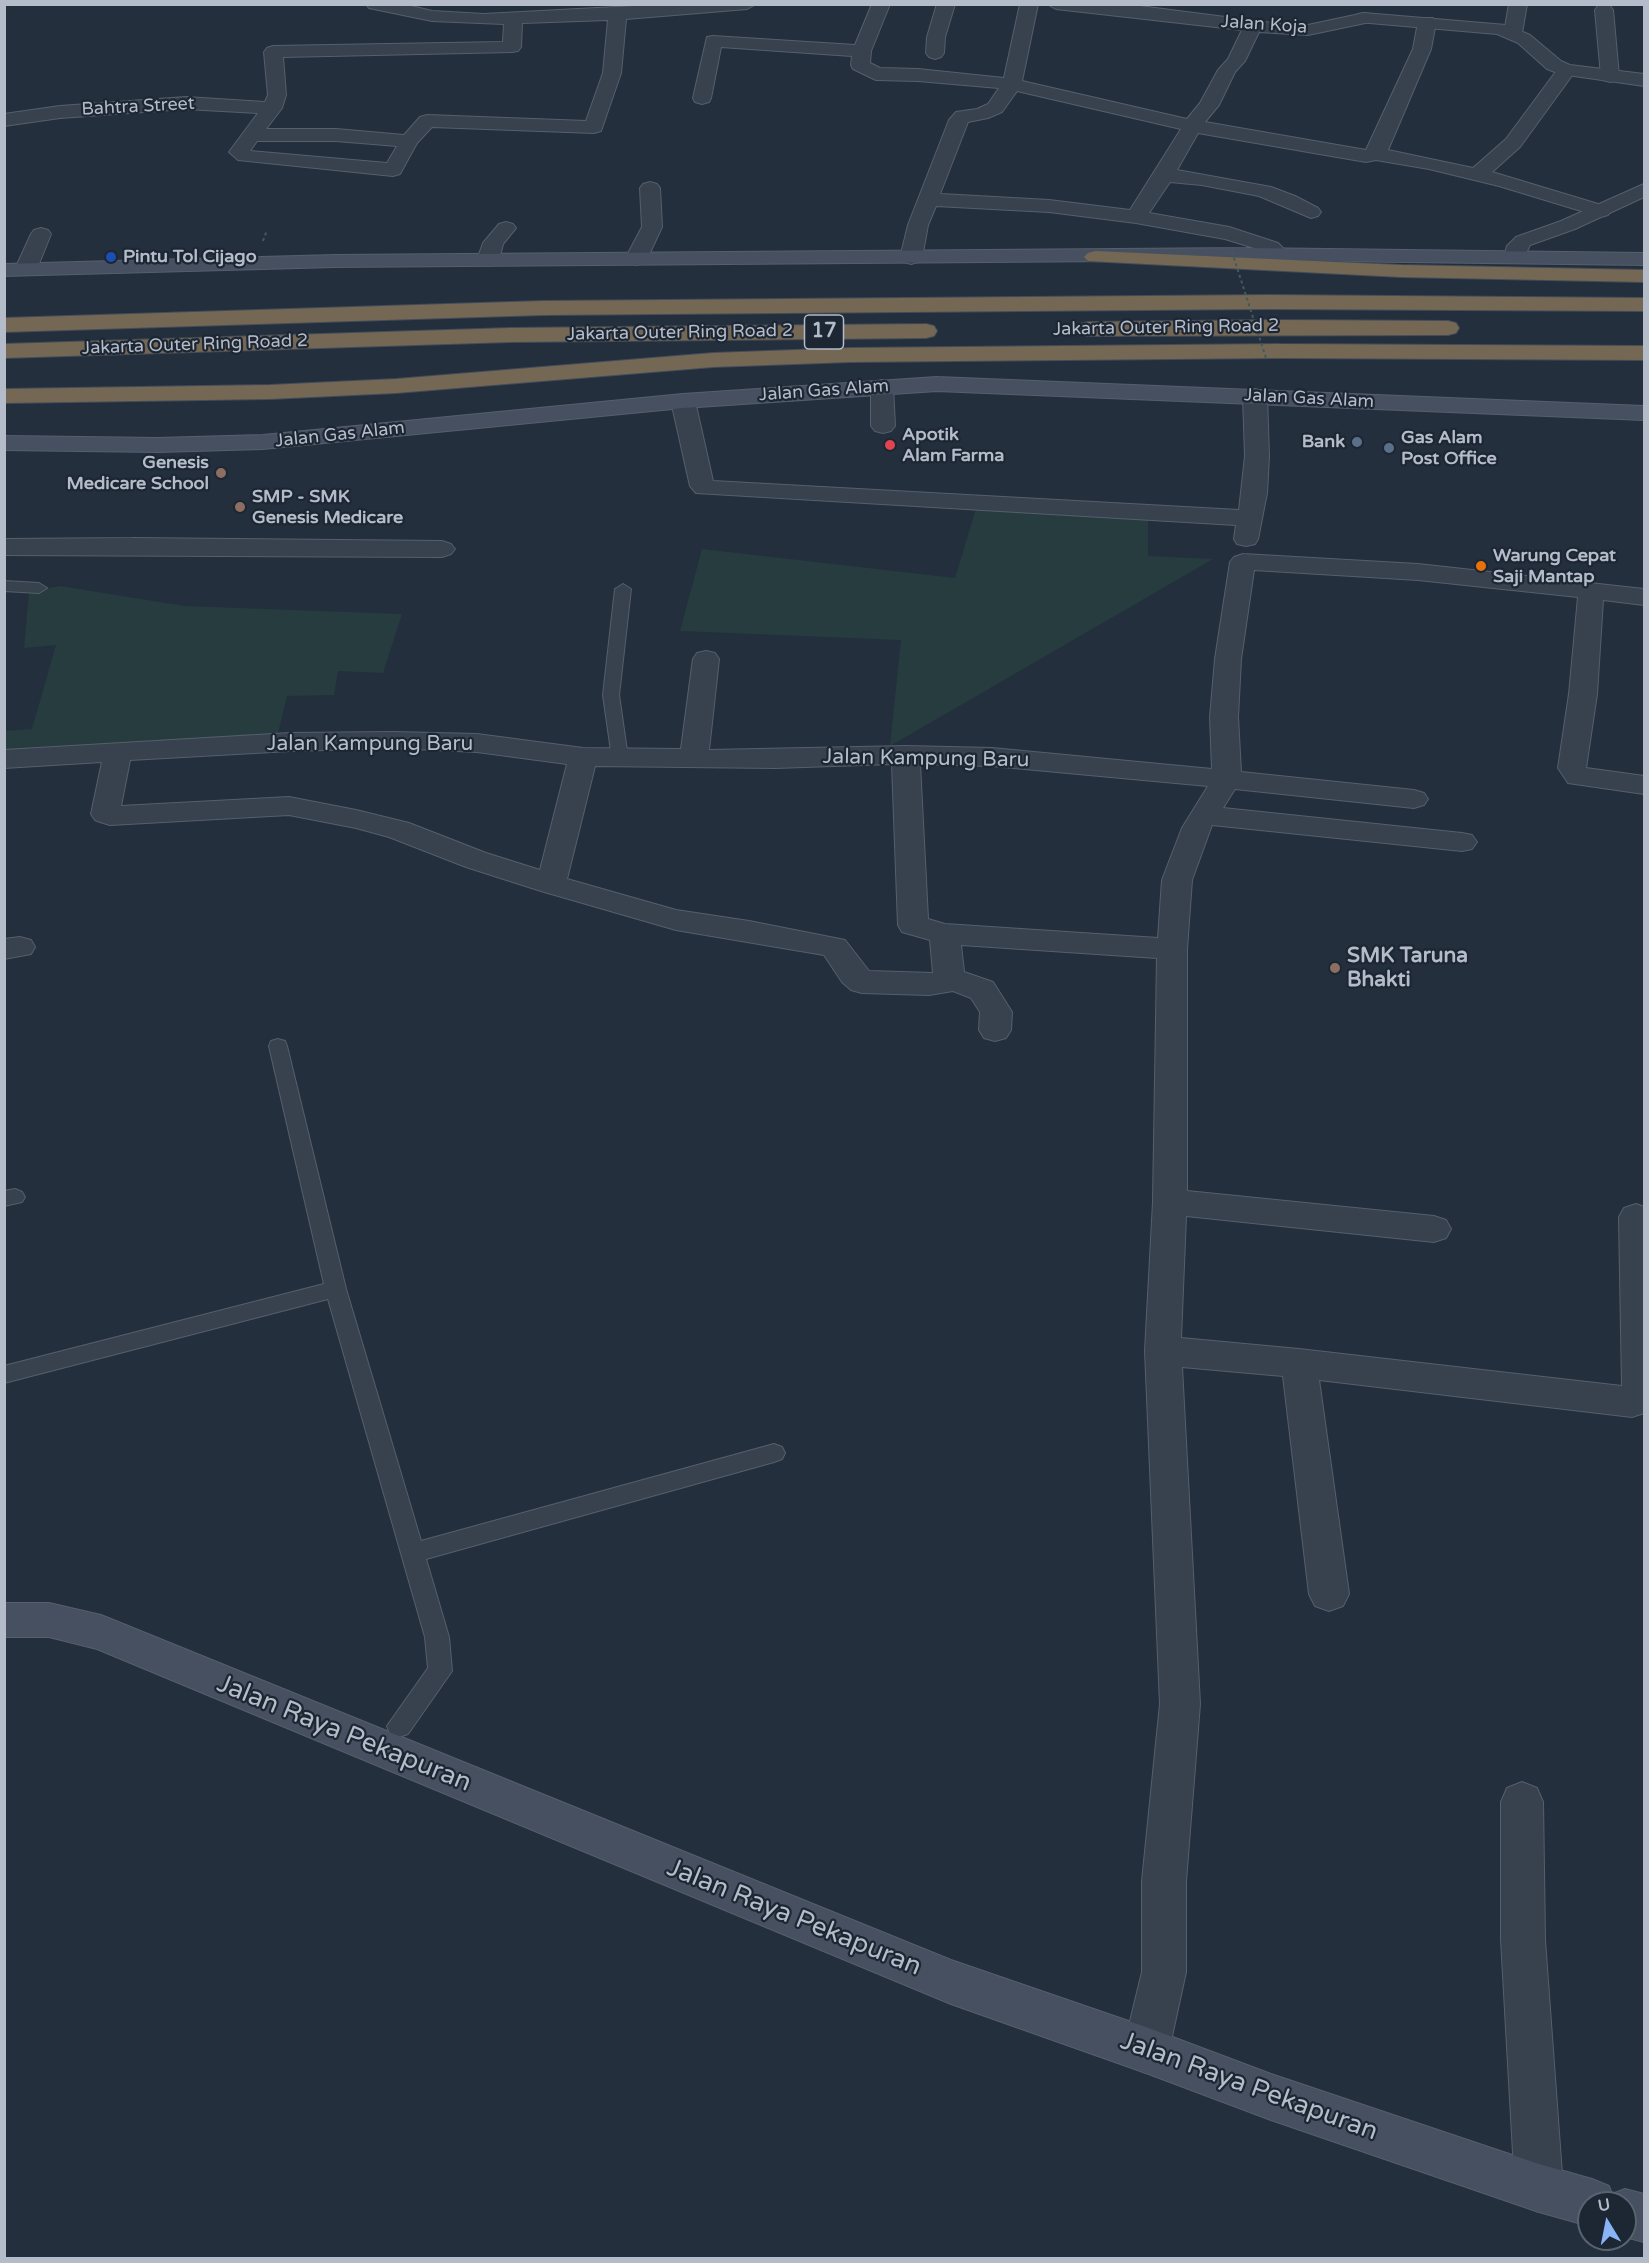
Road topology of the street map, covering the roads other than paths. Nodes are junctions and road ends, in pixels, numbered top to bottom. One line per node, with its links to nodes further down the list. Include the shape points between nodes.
1 (375, 4): 15 (street, via 455,18)
2 (747, 4): 11 (street)
3 (881, 4): 21 (street)
4 (946, 4): 22 (street)
5 (1029, 4): 26 (street)
6 (1056, 4): 10 (street, Jalan Koja)
7 (1328, 4): 19 (street)
8 (1393, 4): 16 (street)
9 (1518, 4): 20 (street)
10 (1110, 6): 13 (street, Jalan Koja)
11 (697, 7): 14 (street)
12 (1604, 10): 24 (street)
13 (1195, 11): 18 (street, Jalan Koja)
14 (618, 14): 15 (street); 31 (street, via 612,74 594,127 427,122)
15 (513, 18): 28 (street, via 512,47 273,52 278,81)
16 (1364, 18): 17 (street); 19 (street, Jalan Koja)
17 (1427, 22): 20 (street, via 1483,26); 33 (street, via 1422,49)
18 (1252, 27): 19 (street, Jalan Koja); 30 (street, via 1236,61)
19 (1308, 30)
20 (1513, 33): 23 (street, via 1550,63)
21 (862, 51): 26 (street, via 860,65 876,74); 27 (street, via 713,41)
22 (935, 53)
23 (1567, 69): 24 (street); 34 (street, via 1513,143)
24 (1610, 76): 25 (street)
25 (1644, 80)
26 (1012, 84): 30 (street); 38 (street, via 995,108 959,120)
27 (702, 98)
28 (272, 108): 29 (street, Bahtra Street, via 186,103); 32 (street)
29 (4, 120)
30 (1192, 126): 33 (street, via 1366,156); 35 (street)
31 (409, 141): 32 (street, via 336,135); 32 (street, via 393,170 245,156)
32 (244, 143)
33 (1376, 154): 34 (street)
34 (1478, 174): 39 (street)
35 (1164, 175): 40 (street, via 1264,191); 41 (street)
36 (650, 188): 48 (street, via 652,227)
37 (1644, 190): 39 (street)
38 (928, 199): 41 (street, via 1049,206); 47 (street)
39 (1601, 211): 46 (street, via 1523,241 1517,246)
40 (1311, 212)
41 (1136, 217): 44 (street, via 1229,233 1271,247)
42 (506, 228): 49 (street, via 493,243)
43 (41, 234): 51 (street)
44 (1278, 254): 45 (main road); 46 (main road)
45 (1095, 257): 47 (main road); 53 (highway, via 1401,271)
46 (1515, 257): 50 (main road)
47 (911, 258): 48 (main road)
48 (636, 259): 49 (main road)
49 (488, 260): 51 (main road)
50 (1644, 260)
51 (26, 269): 52 (main road)
52 (4, 270)
53 (1644, 276)
54 (1644, 305): 55 (highway, Jakarta Outer Ring Road 2 / 17, via 1255,302 543,308)
55 (4, 325)
56 (1073, 329): 57 (highway, Jakarta Outer Ring Road 2)
57 (1466, 329)
58 (941, 330): 59 (highway, Jakarta Outer Ring Road 2 / 17, via 511,335)
59 (4, 351)
60 (1644, 353): 61 (highway)
61 (1273, 354): 62 (highway); 64 (highway, via 966,352 736,359 373,387)
62 (1521, 374)
63 (882, 387): 65 (main road, Jalan Gas Alam, via 976,385); 66 (main road, Jalan Gas Alam); 68 (street)
64 (4, 396)
65 (1255, 396): 67 (main road, Jalan Gas Alam); 70 (street, via 1257,456)
66 (683, 402): 69 (main road, Jalan Gas Alam, via 263,442); 70 (street, via 705,488)
67 (1644, 413)
68 (883, 426)
69 (4, 443)
70 (1249, 518): 73 (street)
71 (4, 548): 72 (street)
72 (442, 549)
73 (1243, 562): 77 (street, via 1418,572); 86 (street, via 1228,659 1224,717)
74 (4, 586): 75 (lane)
75 (39, 588)
76 (623, 589): 83 (lane, via 611,695)
77 (1591, 592): 78 (street); 87 (street, via 1572,768 1578,777)
78 (1644, 597)
79 (706, 659): 84 (street)
80 (118, 752): 82 (street, Jalan Kampung Baru, via 394,740 477,743); 85 (street, Jalan Kampung Baru); 91 (street, via 104,809 110,816 289,806 399,831)
81 (906, 755): 84 (street, Jalan Kampung Baru); 86 (street, Jalan Kampung Baru, via 992,758); 92 (street, via 913,925)
82 (583, 757): 83 (street, Jalan Kampung Baru); 91 (street)
83 (620, 758): 84 (street, Jalan Kampung Baru)
84 (694, 758)
85 (4, 759)
86 (1227, 778): 88 (street, Jalan Kampung Baru); 89 (street)
87 (1644, 785)
88 (1414, 798)
89 (1205, 815): 90 (street); 93 (street, via 1196,828 1177,880)
90 (1462, 842)
91 (552, 884): 94 (street, via 676,920 834,947 862,982 929,984)
92 (945, 934): 93 (street); 94 (street)
93 (1172, 949): 97 (street)
94 (949, 980): 95 (street, via 982,990 996,1012)
95 (995, 1030)
96 (278, 1046): 100 (lane)
97 (1170, 1202): 99 (street); 101 (street)
98 (1636, 1217): 102 (street, via 1640,1397 1632,1402)
99 (1434, 1229)
100 (336, 1289): 103 (lane); 105 (lane)
101 (1163, 1351): 102 (street); 110 (street, via 1180,1704 1164,1881 1164,1972)
102 (1299, 1363): 106 (street)
103 (4, 1375)
104 (774, 1453): 105 (lane)
105 (414, 1553): 108 (lane, via 437,1637 440,1671)
106 (1329, 1594)
107 (4, 1620): 110 (main road, Jalan Raya Pekapuran, via 49,1620 100,1633 951,1982)
108 (399, 1726)
109 (1522, 1802): 111 (street, via 1523,1940)
110 (1146, 2050): 111 (main road, Jalan Raya Pekapuran)
111 (1539, 2188): 112 (main road, Jalan Raya Pekapuran)
112 (1577, 2199)

